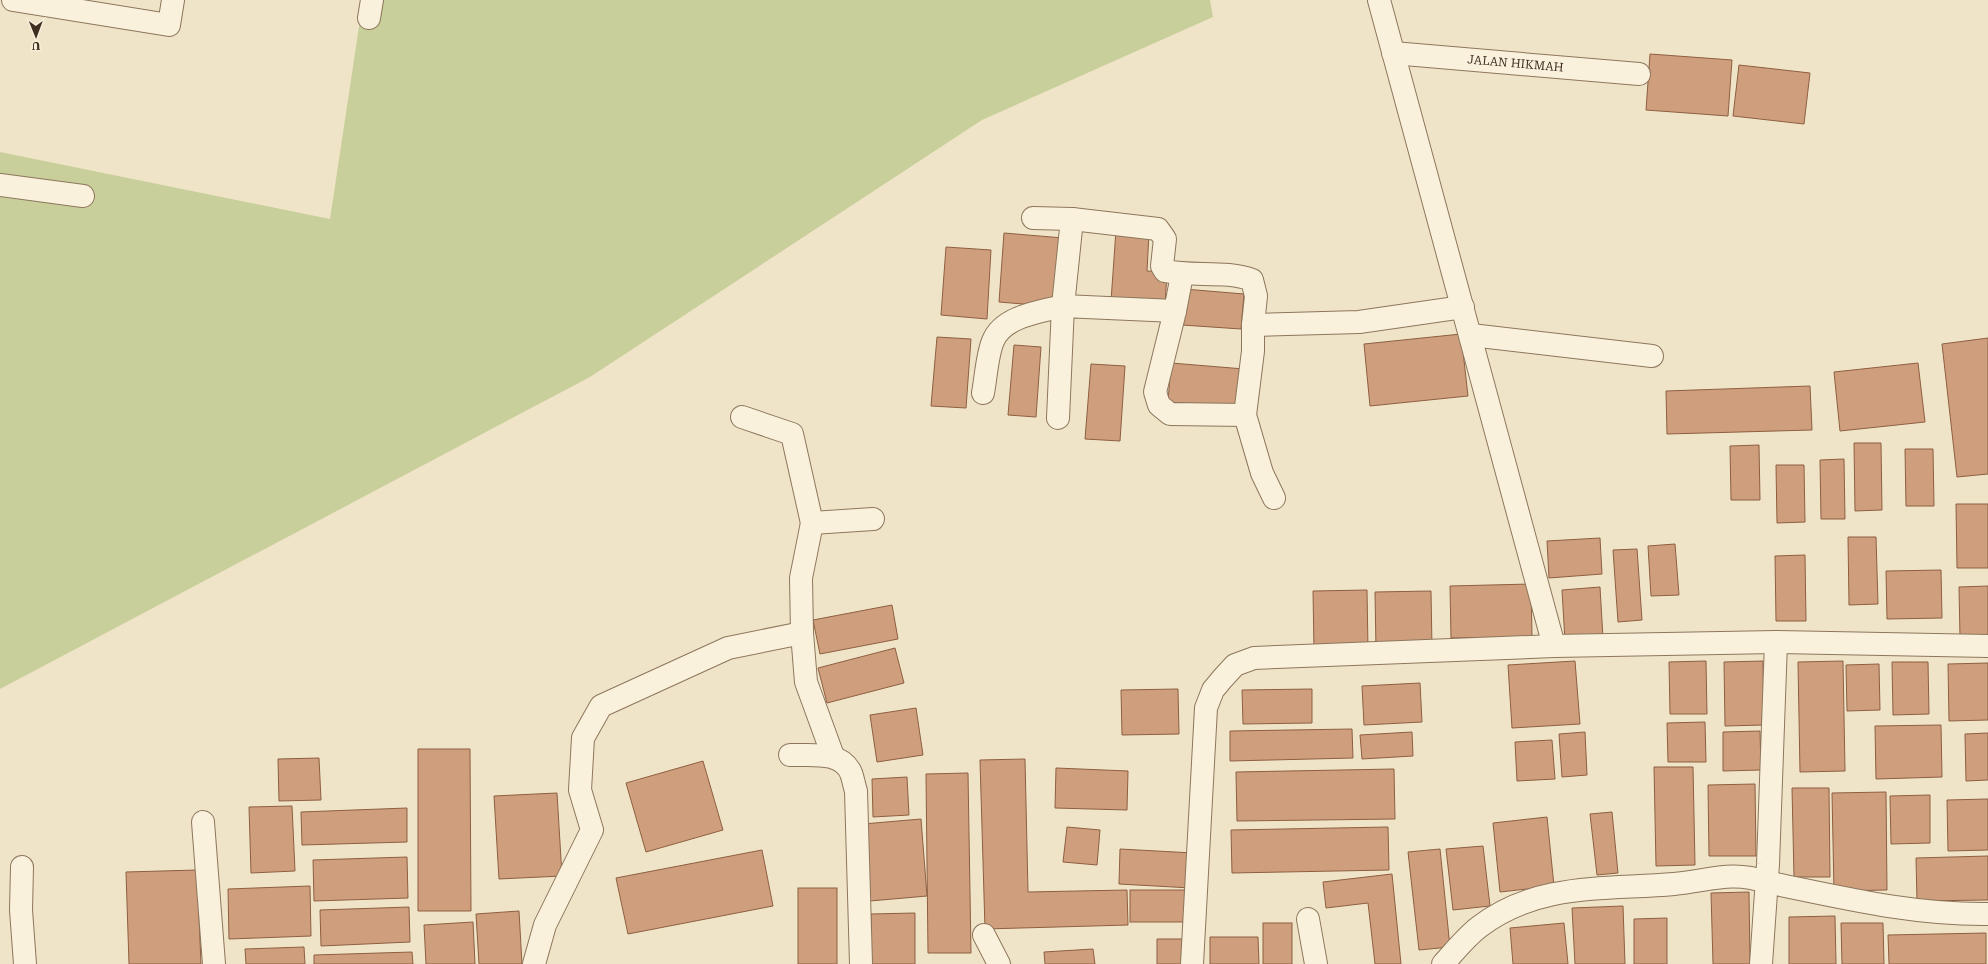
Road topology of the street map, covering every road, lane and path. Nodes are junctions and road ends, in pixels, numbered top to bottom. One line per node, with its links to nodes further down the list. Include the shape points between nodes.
1 (13, 0): 2 (street, via 169,25)
2 (173, 0)
3 (1379, 0): 4 (street)
4 (1392, 53): 5 (street, JALAN HIKMAH); 12 (street)
5 (1639, 74)
6 (0, 184): 7 (street)
7 (82, 196)
8 (1032, 218): 9 (street)
9 (1072, 219): 10 (street, via 1158,229 1165,239 1163,269); 11 (street)
10 (1182, 275): 13 (street); 14 (street, via 1240,275 1252,280 1256,296)
11 (1063, 306): 13 (street); 17 (street, via 1019,318 1003,327 993,340); 20 (street)
12 (1463, 307): 14 (street, via 1359,322); 15 (street)
13 (1176, 311): 18 (street, via 1155,392 1159,405 1170,414)
14 (1253, 325): 18 (street, via 1253,352)
15 (1471, 335): 16 (street); 26 (street)
16 (1652, 356)
17 (983, 392)
18 (1245, 415): 21 (street, via 1262,472)
19 (742, 417): 23 (street, via 792,434)
20 (1058, 418)
21 (1274, 498)
22 (873, 519): 23 (street)
23 (812, 523): 24 (street, via 801,578)
24 (802, 633): 29 (street, via 806,682); 38 (street, via 728,648 601,706 583,738 580,790 592,830 546,925)
25 (1776, 642): 26 (street); 27 (street); 32 (street)
26 (1554, 646): 41 (street, via 1254,658 1235,665 1212,690 1206,708)
27 (1988, 646)
28 (790, 755): 29 (street)
29 (833, 756): 39 (street, via 844,762 856,791)
30 (203, 822): 37 (street)
31 (22, 867): 36 (street, via 21,910)
32 (1766, 882): 33 (street, via 1892,908); 43 (street, via 1737,875 1694,882 1606,886 1553,893 1512,907 1478,927); 44 (street)
33 (1988, 914)
34 (1308, 918): 42 (street)
35 (984, 935): 40 (street)
36 (25, 964)
37 (214, 964)
38 (534, 964)
39 (861, 964)
40 (999, 964)
41 (1192, 964)
42 (1316, 964)
43 (1443, 964)
44 (1761, 964)

